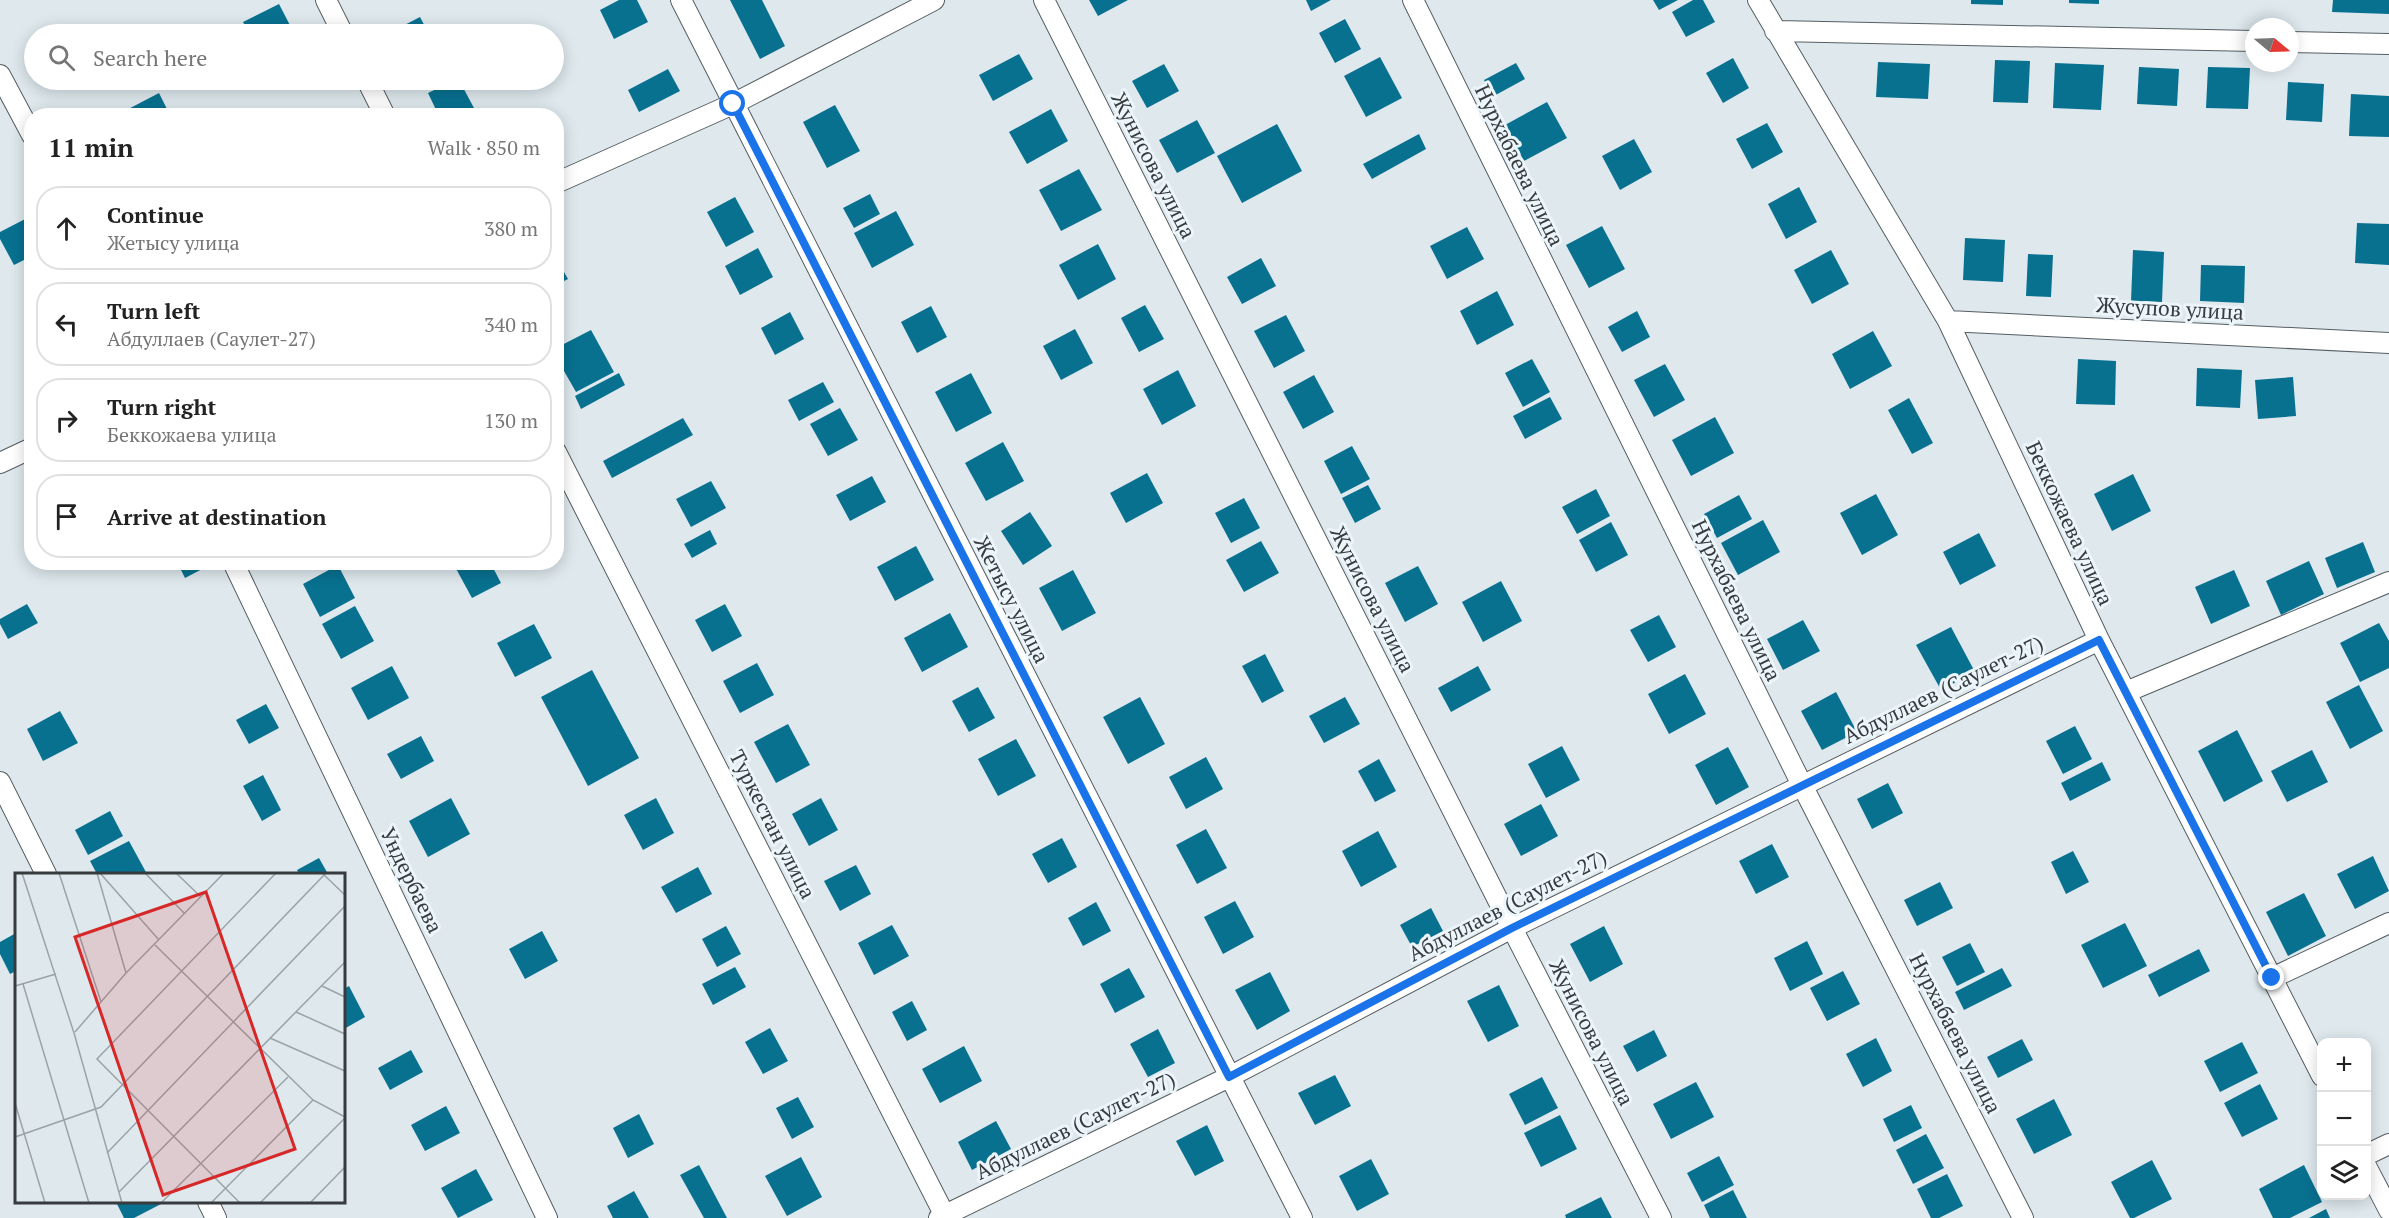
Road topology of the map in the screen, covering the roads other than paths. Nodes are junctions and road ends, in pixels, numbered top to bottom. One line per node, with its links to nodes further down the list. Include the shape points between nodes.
1 (326, 0): 7 (street)
2 (681, 0): 14 (street, Жетысу улица)
3 (933, 0): 14 (street)
4 (1044, 0): 31 (street, Жунисова улица)
5 (1413, 0): 28 (street, Нурхабаева улица)
6 (1758, 0): 8 (street, Беккожаева улица)
7 (339, 24)
8 (1775, 31): 9 (street); 18 (street, Беккожаева улица)
9 (2245, 41)
10 (2299, 42): 11 (street)
11 (2389, 44)
12 (0, 75): 16 (street)
13 (372, 90): 15 (street)
14 (733, 104): 17 (street); 34 (street, Жетысу улица)
15 (381, 108)
16 (24, 120)
17 (564, 179)
18 (1948, 321): 19 (street, Жусупов улица); 25 (street, Беккожаева улица)
19 (2389, 343)
20 (24, 452): 21 (street)
21 (0, 463)
22 (564, 468): 40 (street, Туркестан улица)
23 (237, 570): 42 (street, Ундербаева)
24 (2389, 582): 26 (street)
25 (2099, 640): 26 (street, Беккожаева улица); 28 (street, Абдуллаев (Саулет-27))
26 (2126, 692): 32 (street, Беккожаева улица)
27 (0, 782): 29 (street)
28 (1802, 784): 31 (street, Абдуллаев (Саулет-27)); 45 (street, Нурхабаева улица)
29 (46, 873)
30 (2389, 923): 32 (street)
31 (1512, 928): 34 (street, Абдуллаев (Саулет-27)); 44 (street, Жунисова улица)
32 (2272, 978): 33 (street, Беккожаева улица)
33 (2317, 1066)
34 (1229, 1077): 40 (street, Абдуллаев (Саулет-27)); 43 (street, Жетысу улица)
35 (2389, 1144): 36 (street)
36 (2371, 1153)
37 (2371, 1174): 39 (street)
38 (208, 1203): 41 (street)
39 (2389, 1210)
40 (943, 1217)
41 (216, 1218)
42 (547, 1218)
43 (1302, 1218)
44 (1660, 1218)
45 (2023, 1218)

